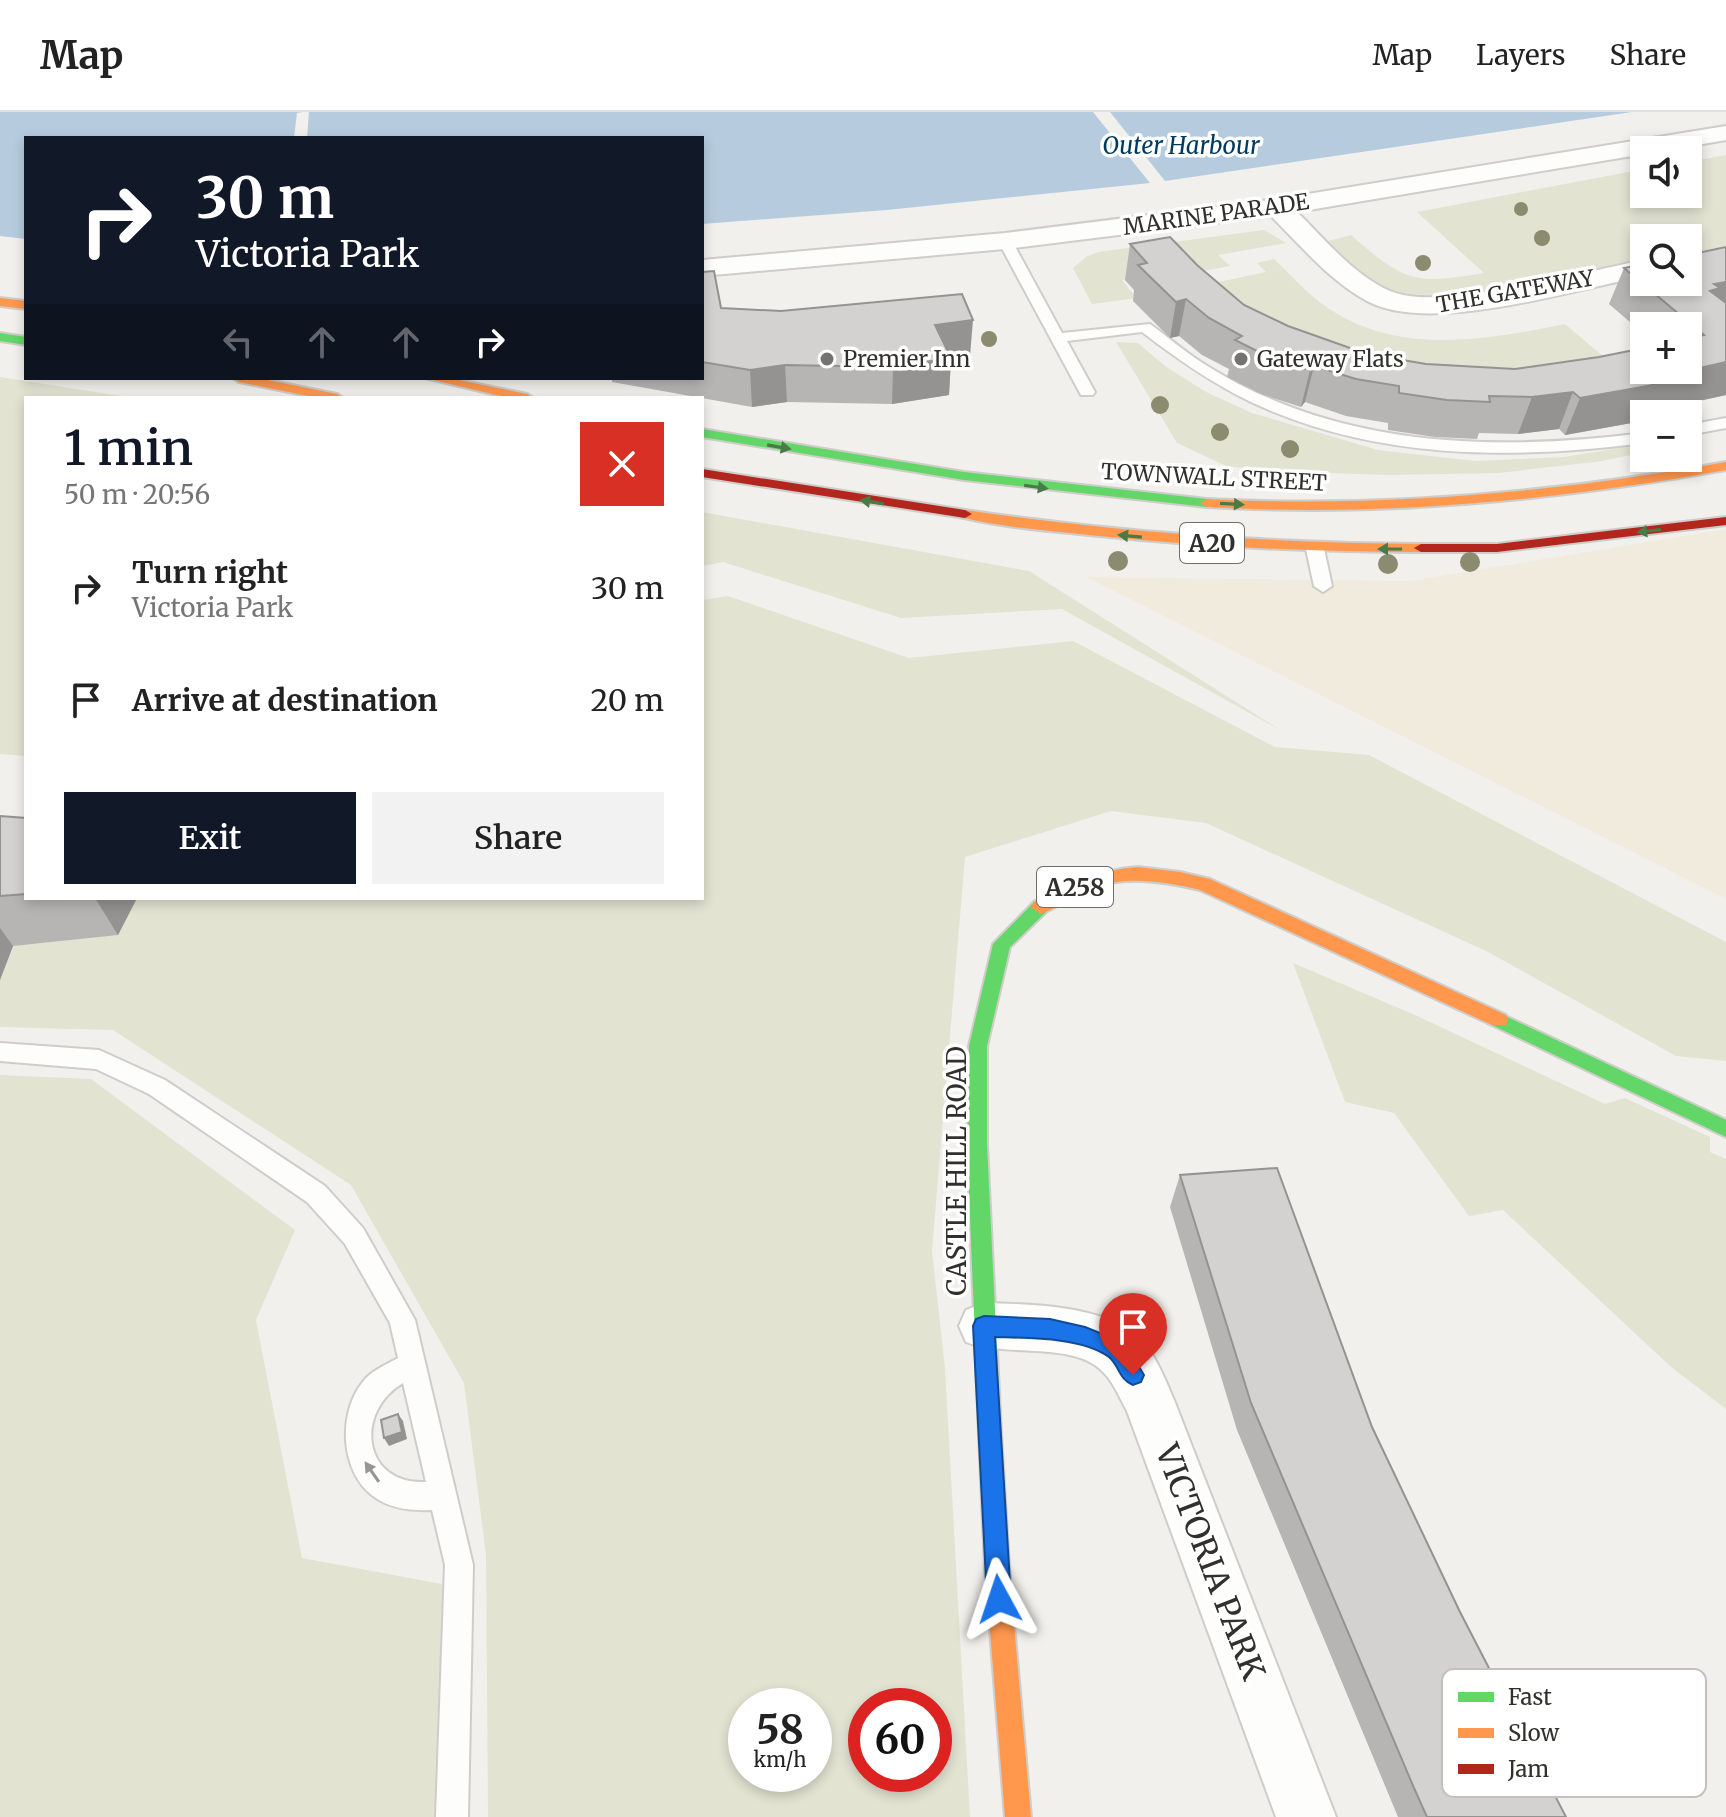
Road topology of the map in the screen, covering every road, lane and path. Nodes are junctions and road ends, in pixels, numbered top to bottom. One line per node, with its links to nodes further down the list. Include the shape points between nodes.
1 (1726, 133): 2 (street, MARINE PARADE)
2 (1277, 207): 3 (street, MARINE PARADE); 5 (street, THE GATEWAY, via 1349,278 1380,297 1414,306 1455,306)
3 (1005, 241): 4 (street, MARINE PARADE); 9 (lane)
4 (704, 268)
5 (1630, 271)
6 (0, 302): 7 (main road)
7 (24, 305)
8 (0, 337): 10 (main road)
9 (1058, 338): 13 (lane); 19 (lane, via 1145,327 1200,371 1259,400 1400,443 1539,451)
10 (24, 341)
11 (249, 380): 14 (main road)
12 (441, 380): 15 (main road)
13 (1087, 392)
14 (327, 396)
15 (517, 396)
16 (1726, 423): 17 (lane)
17 (1702, 427)
18 (704, 433): 20 (main road, TOWNWALL STREET / A20, one-way to 20, via 1071,492 1308,508 1505,500)
19 (1630, 440)
20 (1726, 466)
21 (704, 473): 23 (main road, A20, one-way to 21, via 1070,531)
22 (1726, 521): 23 (main road, A20, one-way to 23, via 1497,548)
23 (1315, 549): 24 (lane)
24 (1323, 586)
25 (0, 1052): 28 (lane, via 99,1060 157,1087 316,1194 354,1236 402,1320)
26 (1726, 1129): 27 (main road, CASTLE HILL ROAD / A258, via 1204,884 1125,872 1070,888 1032,912 1002,944 978,1046)
27 (984, 1326): 31 (main road, CASTLE HILL ROAD / A258); 32 (street, VICTORIA PARK, via 1050,1329 1117,1350 1148,1400)
28 (412, 1364): 29 (lane); 29 (lane, one-way to 28, via 404,1495 383,1486 367,1471 359,1445 371,1392)
29 (440, 1495): 30 (lane, via 459,1565)
30 (452, 1817)
31 (1018, 1817)
32 (1306, 1817)

